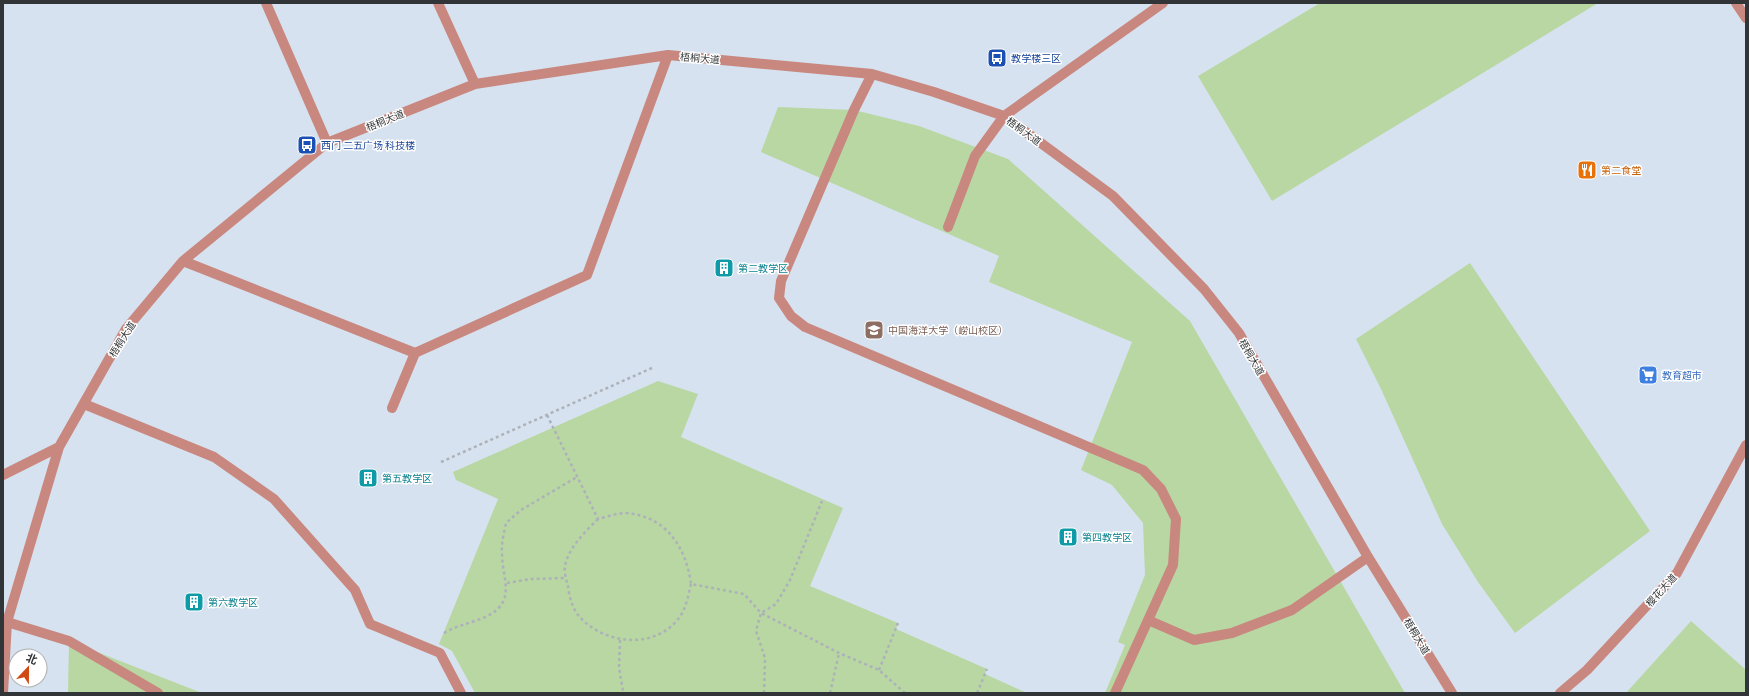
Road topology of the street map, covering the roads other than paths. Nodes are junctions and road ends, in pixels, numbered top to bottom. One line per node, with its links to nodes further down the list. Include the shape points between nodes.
1 (266, 3): 10 (lane)
2 (438, 3): 8 (lane)
3 (1163, 3): 9 (lane)
4 (1736, 3): 5 (lane)
5 (1746, 18)
6 (668, 55): 7 (lane, 梧桐大道); 8 (lane, 梧桐大道); 13 (lane, via 587,275)
7 (872, 74): 9 (lane, 梧桐大道); 20 (lane, via 781,281 779,298 791,316 805,328 1143,470 1161,489 1176,519 1173,565)
8 (476, 84): 10 (lane, 梧桐大道)
9 (1004, 116): 11 (lane, via 975,156); 19 (lane, 梧桐大道, via 1113,196 1204,289 1238,334)
10 (327, 143): 12 (lane, 梧桐大道)
11 (948, 227)
12 (183, 261): 13 (lane); 14 (lane, 梧桐大道, via 126,329)
13 (414, 353): 15 (lane)
14 (84, 404): 17 (lane, 梧桐大道); 24 (lane, via 214,457 274,500 355,590 370,624 440,653)
15 (392, 408)
16 (1746, 445): 27 (lane, 樱花大道, via 1677,573 1587,670)
17 (59, 448): 18 (lane); 21 (lane, 梧桐大道)
18 (3, 475)
19 (1368, 557): 20 (lane, via 1292,610 1232,633 1194,640); 26 (lane, 梧桐大道)
20 (1148, 620): 25 (lane)
21 (7, 622): 22 (lane, 梧桐大道); 23 (lane, via 69,641)
22 (3, 693)
23 (158, 693)
24 (461, 693)
25 (1115, 693)
26 (1452, 693)
27 (1560, 693)

